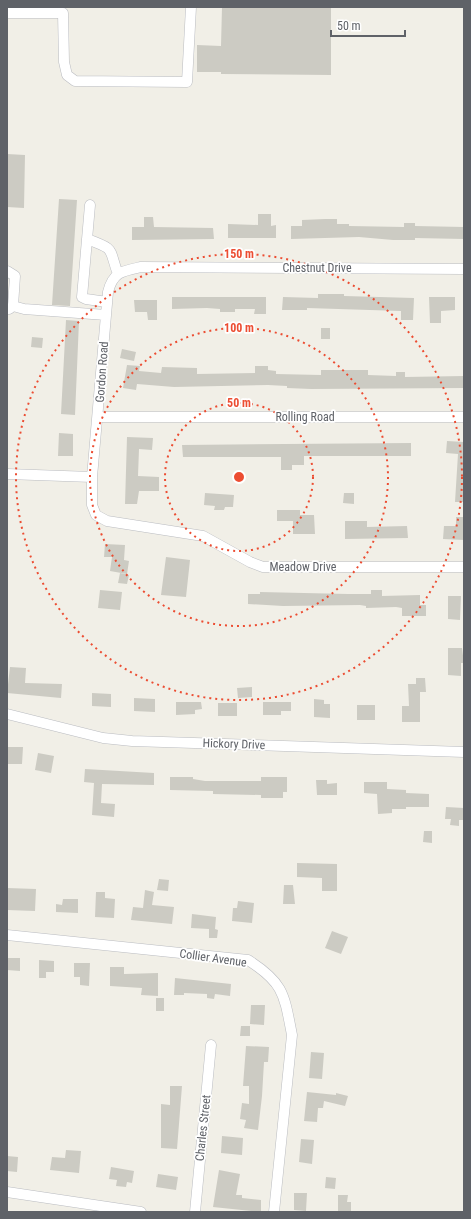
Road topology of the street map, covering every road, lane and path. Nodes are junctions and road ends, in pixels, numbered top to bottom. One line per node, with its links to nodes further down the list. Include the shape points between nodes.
1 (191, 7): 3 (street, via 187,82 75,81 67,75 64,62)
2 (23, 10): 3 (street); 4 (street)
3 (63, 10)
4 (7, 13)
5 (90, 205): 6 (street)
6 (87, 239): 9 (street, via 108,247); 10 (street, via 82,297)
7 (464, 269): 9 (street, Chestnut Drive, via 141,267)
8 (7, 271): 11 (street, via 15,276)
9 (120, 273): 10 (street, Gordon Road, via 111,281)
10 (107, 302): 12 (street, Gordon Road)
11 (10, 308): 12 (street)
12 (106, 315): 13 (street, Gordon Road)
13 (99, 417): 14 (street, Rolling Road); 16 (street, Gordon Road)
14 (464, 417)
15 (7, 474): 16 (street)
16 (92, 477): 17 (street, Meadow Drive, via 92,505 96,515 107,521 203,536 263,567)
17 (464, 567)
18 (7, 714): 19 (street, Hickory Drive, via 104,738 132,741)
19 (464, 752)
20 (7, 935): 27 (street, Collier Avenue, via 248,960 267,973 280,988 292,1035)
21 (211, 1044): 26 (street, Charles Street)
22 (7, 1192): 23 (street)
23 (76, 1202): 24 (street); 25 (street)
24 (75, 1212)
25 (140, 1212)
26 (195, 1212)
27 (274, 1212)

